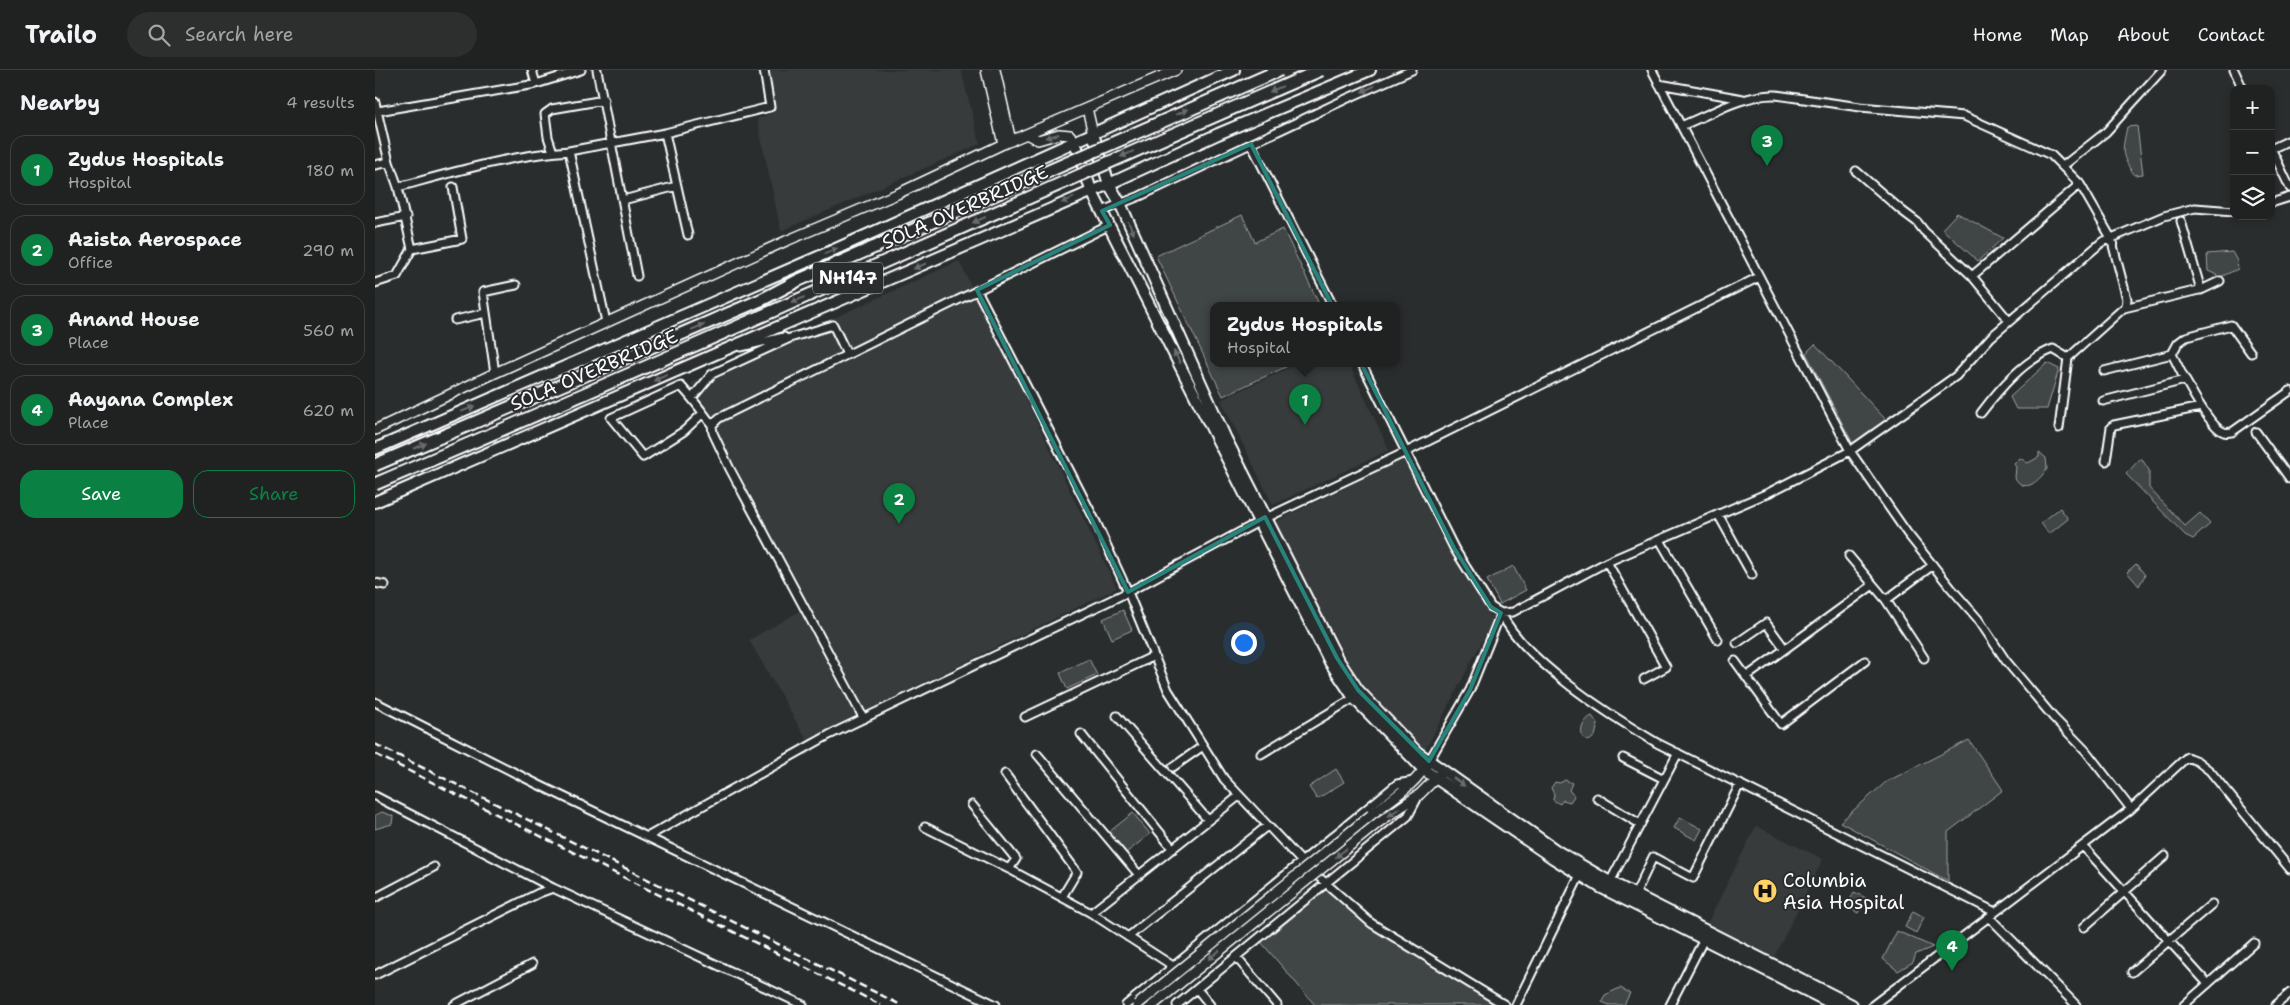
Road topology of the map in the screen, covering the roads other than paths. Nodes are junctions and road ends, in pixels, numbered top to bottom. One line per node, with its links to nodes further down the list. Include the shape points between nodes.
1 (532, 70): 16 (street)
2 (581, 70): 16 (street)
3 (597, 70): 19 (street)
4 (764, 70): 25 (street, via 770,107)
5 (986, 70): 30 (street)
6 (995, 70): 30 (street)
7 (1175, 70): 22 (street)
8 (1234, 70): 27 (main road)
9 (1280, 70): 99 (highway, SOLA OVERBRIDGE / NH147, one-way to 9, bridge, via 763,299 797,281)
10 (1321, 70): 101 (highway, SOLA OVERBRIDGE / NH147, one-way to 101, bridge)
11 (1370, 70): 41 (main road)
12 (1413, 70): 32 (street, one-way to 32)
13 (1652, 70): 17 (street)
14 (2162, 70): 39 (street, via 2106,132)
15 (2234, 70): 18 (street)
16 (536, 84): 23 (street)
17 (1659, 84): 20 (street); 24 (street)
18 (2241, 85)
19 (603, 100): 29 (street); 35 (street, via 552,109 545,114)
20 (1743, 100): 24 (street); 39 (street, via 1764,94 1860,108 1964,116 2036,146)
21 (375, 102): 23 (street)
22 (1087, 108): 26 (street); 27 (street)
23 (378, 111): 37 (street)
24 (1681, 126): 63 (street)
25 (665, 133): 29 (street); 43 (street)
26 (1026, 134): 30 (street); 31 (street, one-way to 26, via 1071,135 1059,134 1038,140)
27 (1093, 134): 31 (main road); 41 (main road)
28 (2290, 140): 33 (street)
29 (612, 142): 34 (street); 49 (street)
30 (1007, 142): 74 (street)
31 (1075, 142): 47 (main road); 95 (main road, one-way to 31)
32 (1251, 144): 51 (street, one-way to 51); 69 (street)
33 (2275, 147)
34 (569, 151): 35 (street); 74 (street)
35 (553, 152): 44 (street, via 498,161)
36 (2275, 157): 46 (street)
37 (389, 162): 38 (street); 44 (street)
38 (375, 165)
39 (2063, 166): 42 (street)
40 (1856, 171): 62 (street, via 1917,222)
41 (1109, 184): 47 (main road); 51 (main road)
42 (2080, 184): 59 (street); 62 (street)
43 (677, 186): 49 (street); 58 (street)
44 (398, 187): 54 (street)
45 (453, 187): 60 (street, via 463,242)
46 (2290, 188)
47 (1091, 190): 52 (main road); 76 (main road, one-way to 76)
48 (2290, 197): 50 (street)
49 (623, 200): 61 (street)
50 (2275, 202)
51 (1120, 203): 52 (street); 104 (main road, one-way to 104)
52 (1102, 211): 57 (main road)
53 (2230, 211): 59 (street, via 2195,208 2164,216)
54 (406, 217): 56 (street); 60 (street)
55 (2181, 221): 68 (street)
56 (375, 223)
57 (1110, 225): 67 (street); 104 (main road, one-way to 57)
58 (688, 235)
59 (2111, 238): 70 (street, via 2127,298); 73 (street)
60 (412, 248): 65 (street, via 397,276)
61 (637, 276)
62 (1972, 276): 73 (street)
63 (1759, 277): 96 (street); 97 (street)
64 (2220, 281): 68 (street)
65 (375, 283)
66 (516, 285): 71 (street, via 483,292)
67 (977, 290): 78 (street); 113 (street, via 1097,522)
68 (2201, 290): 70 (street)
69 (1331, 302)
70 (2124, 308): 80 (street)
71 (486, 313): 72 (street); 83 (street)
72 (455, 320)
73 (2009, 321): 97 (street, via 1956,376)
74 (606, 322): 83 (street)
75 (833, 325): 76 (street); 78 (street); 86 (street, via 790,338 712,374)
76 (721, 352): 102 (main road, one-way to 102)
77 (2251, 353): 79 (street, via 2231,325 2186,337)
78 (847, 354): 91 (street)
79 (2172, 354): 82 (street); 84 (street)
80 (2068, 358): 90 (street, via 2053,348 2039,354 1998,391); 92 (street)
81 (1364, 367): 96 (street)
82 (2104, 371)
83 (495, 373): 93 (street)
84 (2185, 380): 87 (street); 88 (street)
85 (2290, 391): 88 (street, via 2232,432 2218,429)
86 (692, 398): 89 (street); 89 (street, via 681,386 611,418 643,457 684,431)
87 (2103, 401)
88 (2201, 407): 98 (street, via 2114,425)
89 (703, 413): 91 (street)
90 (1981, 413)
91 (712, 424): 129 (street, via 729,469)
92 (2059, 428)
93 (375, 430)
94 (2256, 432): 100 (street)
95 (375, 450)
96 (1406, 452): 104 (street); 115 (street, via 1453,548 1491,607)
97 (1850, 452): 103 (street); 108 (street)
98 (2106, 461)
99 (375, 465)
100 (2290, 479)
101 (375, 484)
102 (375, 502)
103 (1718, 514): 105 (street); 109 (street)
104 (1262, 520): 113 (street); 125 (main road, via 1330,662); 136 (main road, via 1337,658 1383,719 1417,752)
105 (1660, 540): 107 (street); 116 (street)
106 (1849, 556): 112 (street)
107 (1607, 562): 115 (street, via 1513,612); 124 (street, via 1666,667)
108 (1933, 566): 114 (street); 148 (street, via 1978,618 2006,661 2086,751)
109 (1752, 575)
110 (375, 583): 111 (street)
111 (385, 585)
112 (1873, 585): 114 (street); 118 (street)
113 (1128, 592): 119 (street); 129 (street)
114 (1886, 600): 120 (street)
115 (1501, 613): 132 (street, via 1521,642 1558,676 1610,715); 136 (street, via 1470,690)
116 (1718, 640)
117 (1737, 643): 118 (street, via 1766,623)
118 (1785, 649): 123 (street)
119 (1154, 656): 127 (street); 131 (street, via 1168,690)
120 (1924, 658)
121 (1735, 662): 123 (street)
122 (1865, 662): 123 (street, via 1781,724)
123 (1746, 677)
124 (1644, 679)
125 (1354, 698): 134 (street); 136 (main road)
126 (375, 702): 153 (street)
127 (1025, 716)
128 (1117, 716): 149 (street)
129 (864, 719): 153 (street, via 820,740)
130 (1081, 734): 155 (street)
131 (1203, 746): 137 (street); 145 (street, via 1224,780)
132 (1678, 753): 140 (street); 142 (street)
133 (1037, 754): 161 (street)
134 (1261, 754)
135 (1623, 758): 140 (street)
136 (1426, 766): 139 (main road); 141 (street)
137 (1173, 768)
138 (1005, 774): 169 (street, via 1077,872)
139 (1439, 775): 143 (street); 162 (main road); 163 (main road, one-way to 163)
140 (1664, 780): 150 (street)
141 (1414, 781): 157 (street, via 1397,784); 191 (street, bridge)
142 (1740, 784): 168 (street, via 1693,878 1653,857); 172 (street)
143 (1420, 794): 164 (street, via 1409,816); 192 (street, one-way to 192, bridge, via 1379,822)
144 (375, 796): 165 (street)
145 (1239, 796): 149 (street); 151 (street)
146 (1597, 798): 150 (street)
147 (972, 805): 159 (street, via 1016,859)
148 (2131, 809): 154 (street); 160 (street, via 2187,757 2197,760 2210,771)
149 (1208, 820): 155 (street)
150 (1640, 824): 163 (street)
151 (1267, 826): 157 (street); 174 (street)
152 (925, 827): 159 (street)
153 (647, 837): 189 (street)
154 (2083, 846): 166 (street); 172 (street)
155 (1173, 848): 161 (street)
156 (2165, 856): 166 (street)
157 (1303, 863): 164 (street); 180 (street)
158 (434, 867): 167 (street)
159 (1009, 869): 169 (street)
160 (2290, 869)
161 (1139, 875): 171 (street)
162 (1580, 875): 175 (main road); 197 (street)
163 (1610, 882): 168 (main road)
164 (1326, 883): 178 (street); 196 (street, via 1371,923)
165 (553, 888): 182 (street, via 539,892); 188 (street)
166 (2124, 891): 173 (street); 176 (street)
167 (376, 895)
168 (1635, 895): 200 (main road)
169 (1062, 897): 171 (street)
170 (2212, 904): 176 (street)
171 (1091, 913): 174 (street)
172 (1992, 914): 201 (street); 202 (street)
173 (2084, 926)
174 (1128, 937): 180 (street)
175 (1704, 939): 198 (street); 199 (main road)
176 (2169, 941): 181 (street); 183 (street)
177 (2254, 943): 183 (street)
178 (1236, 958): 184 (street); 195 (street)
179 (532, 964): 186 (street)
180 (1173, 966): 190 (street)
181 (2132, 972)
182 (375, 975)
183 (2208, 984): 203 (street)
184 (1197, 989): 193 (street); 194 (street)
185 (2290, 993): 204 (street)
186 (468, 1002): 187 (street)
187 (454, 1005)
188 (803, 1005)
189 (996, 1005)
190 (1126, 1005)
191 (1137, 1005)
192 (1153, 1005)
193 (1177, 1005)
194 (1211, 1005)
195 (1277, 1005)
196 (1505, 1005)
197 (1516, 1005)
198 (1670, 1005)
199 (1835, 1005)
200 (1852, 1005)
201 (1873, 1005)
202 (2074, 1005)
203 (2184, 1005)
204 (2276, 1005)

